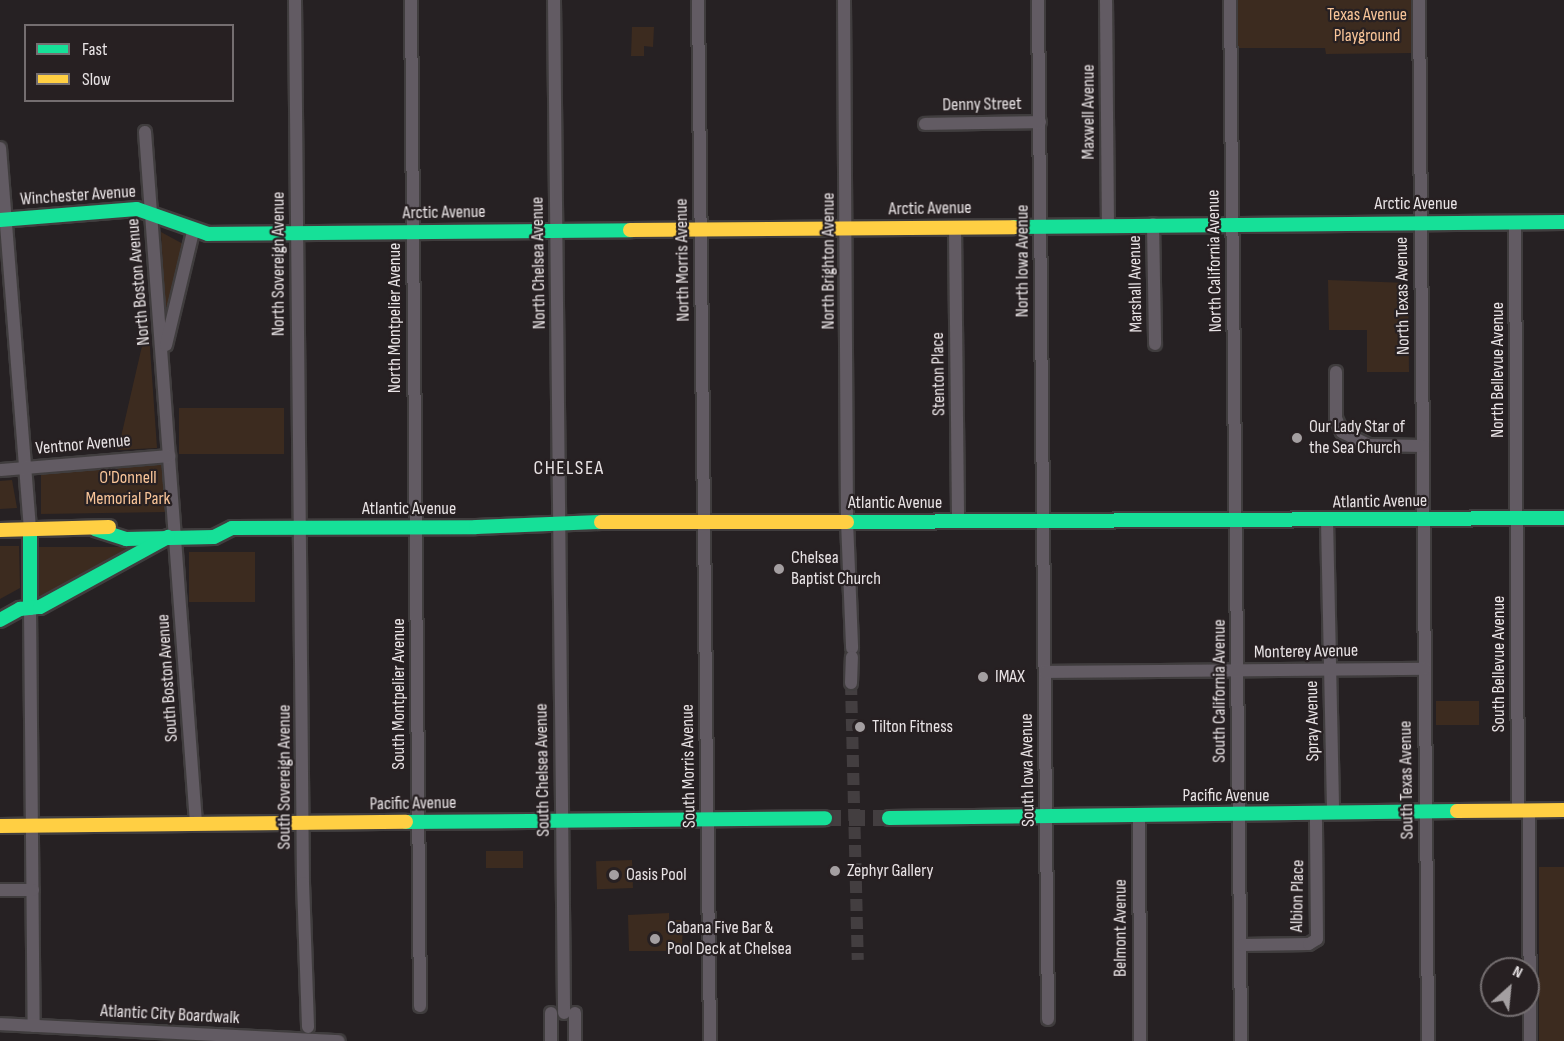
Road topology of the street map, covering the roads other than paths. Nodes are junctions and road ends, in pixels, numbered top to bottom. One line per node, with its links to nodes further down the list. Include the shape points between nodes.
1 (295, 0): 29 (street, North Sovereign Avenue)
2 (411, 0): 28 (street, North Montpelier Avenue)
3 (554, 0): 27 (street, North Chelsea Avenue)
4 (698, 0): 25 (street, North Morris Avenue)
5 (844, 0): 24 (street, North Brighton Avenue)
6 (1038, 0): 10 (street, North Iowa Avenue)
7 (1106, 0): 20 (street, Maxwell Avenue)
8 (1230, 0): 19 (street, North California Avenue)
9 (1419, 0): 16 (street, North Texas Avenue)
10 (1040, 122): 11 (street, Denny Street); 22 (street, North Iowa Avenue)
11 (925, 124)
12 (145, 132): 14 (street, North Boston Avenue)
13 (0, 148): 15 (street)
14 (152, 211): 15 (main road, Winchester Avenue); 26 (main road, Winchester Avenue); 31 (street, North Boston Avenue)
15 (3, 220): 35 (street)
16 (1420, 222): 17 (main road, Arctic Avenue); 19 (main road, Arctic Avenue); 33 (street, North Texas Avenue)
17 (1515, 222): 18 (main road, Arctic Avenue); 39 (street, North Bellevue Avenue)
18 (1564, 222)
19 (1233, 223): 21 (main road, Arctic Avenue); 43 (street, North California Avenue)
20 (1108, 224): 21 (main road, Arctic Avenue); 22 (main road, Arctic Avenue)
21 (1154, 224): 30 (street, Marshall Avenue)
22 (1040, 225): 23 (main road, Arctic Avenue); 45 (street, North Iowa Avenue)
23 (955, 226): 24 (main road, Arctic Avenue); 44 (street, Stenton Place)
24 (848, 228): 25 (main road, Arctic Avenue); 42 (street, North Brighton Avenue)
25 (701, 229): 27 (main road, Arctic Avenue); 41 (street, North Morris Avenue)
26 (193, 231): 29 (main road, Winchester Avenue); 31 (street, North Boston Avenue)
27 (556, 231): 28 (main road, Arctic Avenue); 46 (street, North Chelsea Avenue)
28 (412, 232): 29 (main road, Arctic Avenue); 47 (street, North Montpelier Avenue)
29 (297, 233): 48 (street, North Sovereign Avenue)
30 (1155, 344)
31 (163, 358): 34 (street, North Boston Avenue)
32 (1336, 372): 33 (street, via 1336,418 1342,432 1369,445)
33 (1424, 446): 38 (street, North Texas Avenue)
34 (169, 456): 35 (street, Ventnor Avenue); 49 (street, North Boston Avenue)
35 (27, 468): 36 (street, Ventnor Avenue); 51 (street)
36 (0, 470)
37 (1564, 518): 39 (main road, Atlantic Avenue)
38 (1424, 519): 39 (main road, Atlantic Avenue); 40 (main road, Atlantic Avenue); 54 (street, South Texas Avenue)
39 (1517, 519): 60 (street, South Bellevue Avenue)
40 (1327, 520): 43 (main road, Atlantic Avenue); 55 (street, Spray Avenue)
41 (703, 521): 42 (main road, Atlantic Avenue); 46 (main road, Atlantic Avenue); 69 (street, South Morris Avenue)
42 (847, 521): 44 (main road, Atlantic Avenue); 58 (street, North Brighton Avenue)
43 (1238, 521): 45 (main road, Atlantic Avenue); 56 (street, South California Avenue)
44 (958, 522): 45 (main road, Atlantic Avenue)
45 (1043, 522): 57 (street, South Iowa Avenue)
46 (560, 526): 47 (main road, Atlantic Avenue); 70 (street, South Chelsea Avenue)
47 (415, 527): 48 (main road, Atlantic Avenue); 71 (street, South Montpelier Avenue)
48 (300, 528): 49 (main road, Atlantic Avenue, via 220,524 214,537); 72 (street, South Sovereign Avenue)
49 (175, 529): 51 (main road); 52 (main road, Atlantic Avenue, via 40,607); 73 (street, South Boston Avenue)
50 (0, 530): 51 (main road)
51 (30, 530): 52 (main road)
52 (30, 608): 53 (main road, Atlantic Avenue); 75 (street)
53 (0, 620)
54 (1424, 669): 55 (street, Monterey Avenue); 63 (street, South Texas Avenue)
55 (1330, 670): 56 (street, Monterey Avenue); 62 (street, Spray Avenue)
56 (1238, 671): 57 (street, Monterey Avenue); 61 (street, South California Avenue)
57 (1045, 672): 66 (street, South Iowa Avenue)
58 (851, 683)
59 (1564, 810): 60 (main road, Pacific Avenue)
60 (1523, 811): 63 (main road, Pacific Avenue); 92 (street, South Bellevue Avenue)
61 (1239, 813): 64 (main road, Pacific Avenue); 65 (main road, Pacific Avenue); 78 (street, South California Avenue)
62 (1333, 813): 63 (main road, Pacific Avenue); 65 (main road, Pacific Avenue)
63 (1426, 813): 91 (street, South Texas Avenue)
64 (1139, 814): 66 (main road, Pacific Avenue); 89 (street, Belmont Avenue)
65 (1316, 814): 78 (street, Albion Place, via 1317,939 1309,945)
66 (1047, 816): 68 (main road, Pacific Avenue); 81 (street, South Iowa Avenue)
67 (825, 818): 69 (main road, Pacific Avenue)
68 (889, 818)
69 (708, 819): 70 (main road, Pacific Avenue); 88 (street, South Morris Avenue)
70 (563, 820): 71 (main road, Pacific Avenue); 87 (street, South Chelsea Avenue, via 569,1013)
71 (418, 822): 72 (main road, Pacific Avenue); 79 (street, South Montpelier Avenue)
72 (303, 823): 73 (main road, Pacific Avenue); 84 (street, South Sovereign Avenue)
73 (196, 824): 75 (main road, Pacific Avenue)
74 (0, 826): 75 (main road, Pacific Avenue)
75 (32, 826): 77 (street)
76 (0, 890): 77 (street)
77 (33, 890): 83 (street)
78 (1242, 945): 90 (street, South California Avenue)
79 (420, 1006)
80 (550, 1013): 86 (street)
81 (1048, 1019)
82 (0, 1024): 83 (street, Atlantic City Boardwalk)
83 (34, 1026): 85 (street, Atlantic City Boardwalk)
84 (308, 1027)
85 (339, 1041)
86 (551, 1041)
87 (574, 1041)
88 (710, 1041)
89 (1140, 1041)
90 (1241, 1041)
91 (1428, 1041)
92 (1530, 1041)

